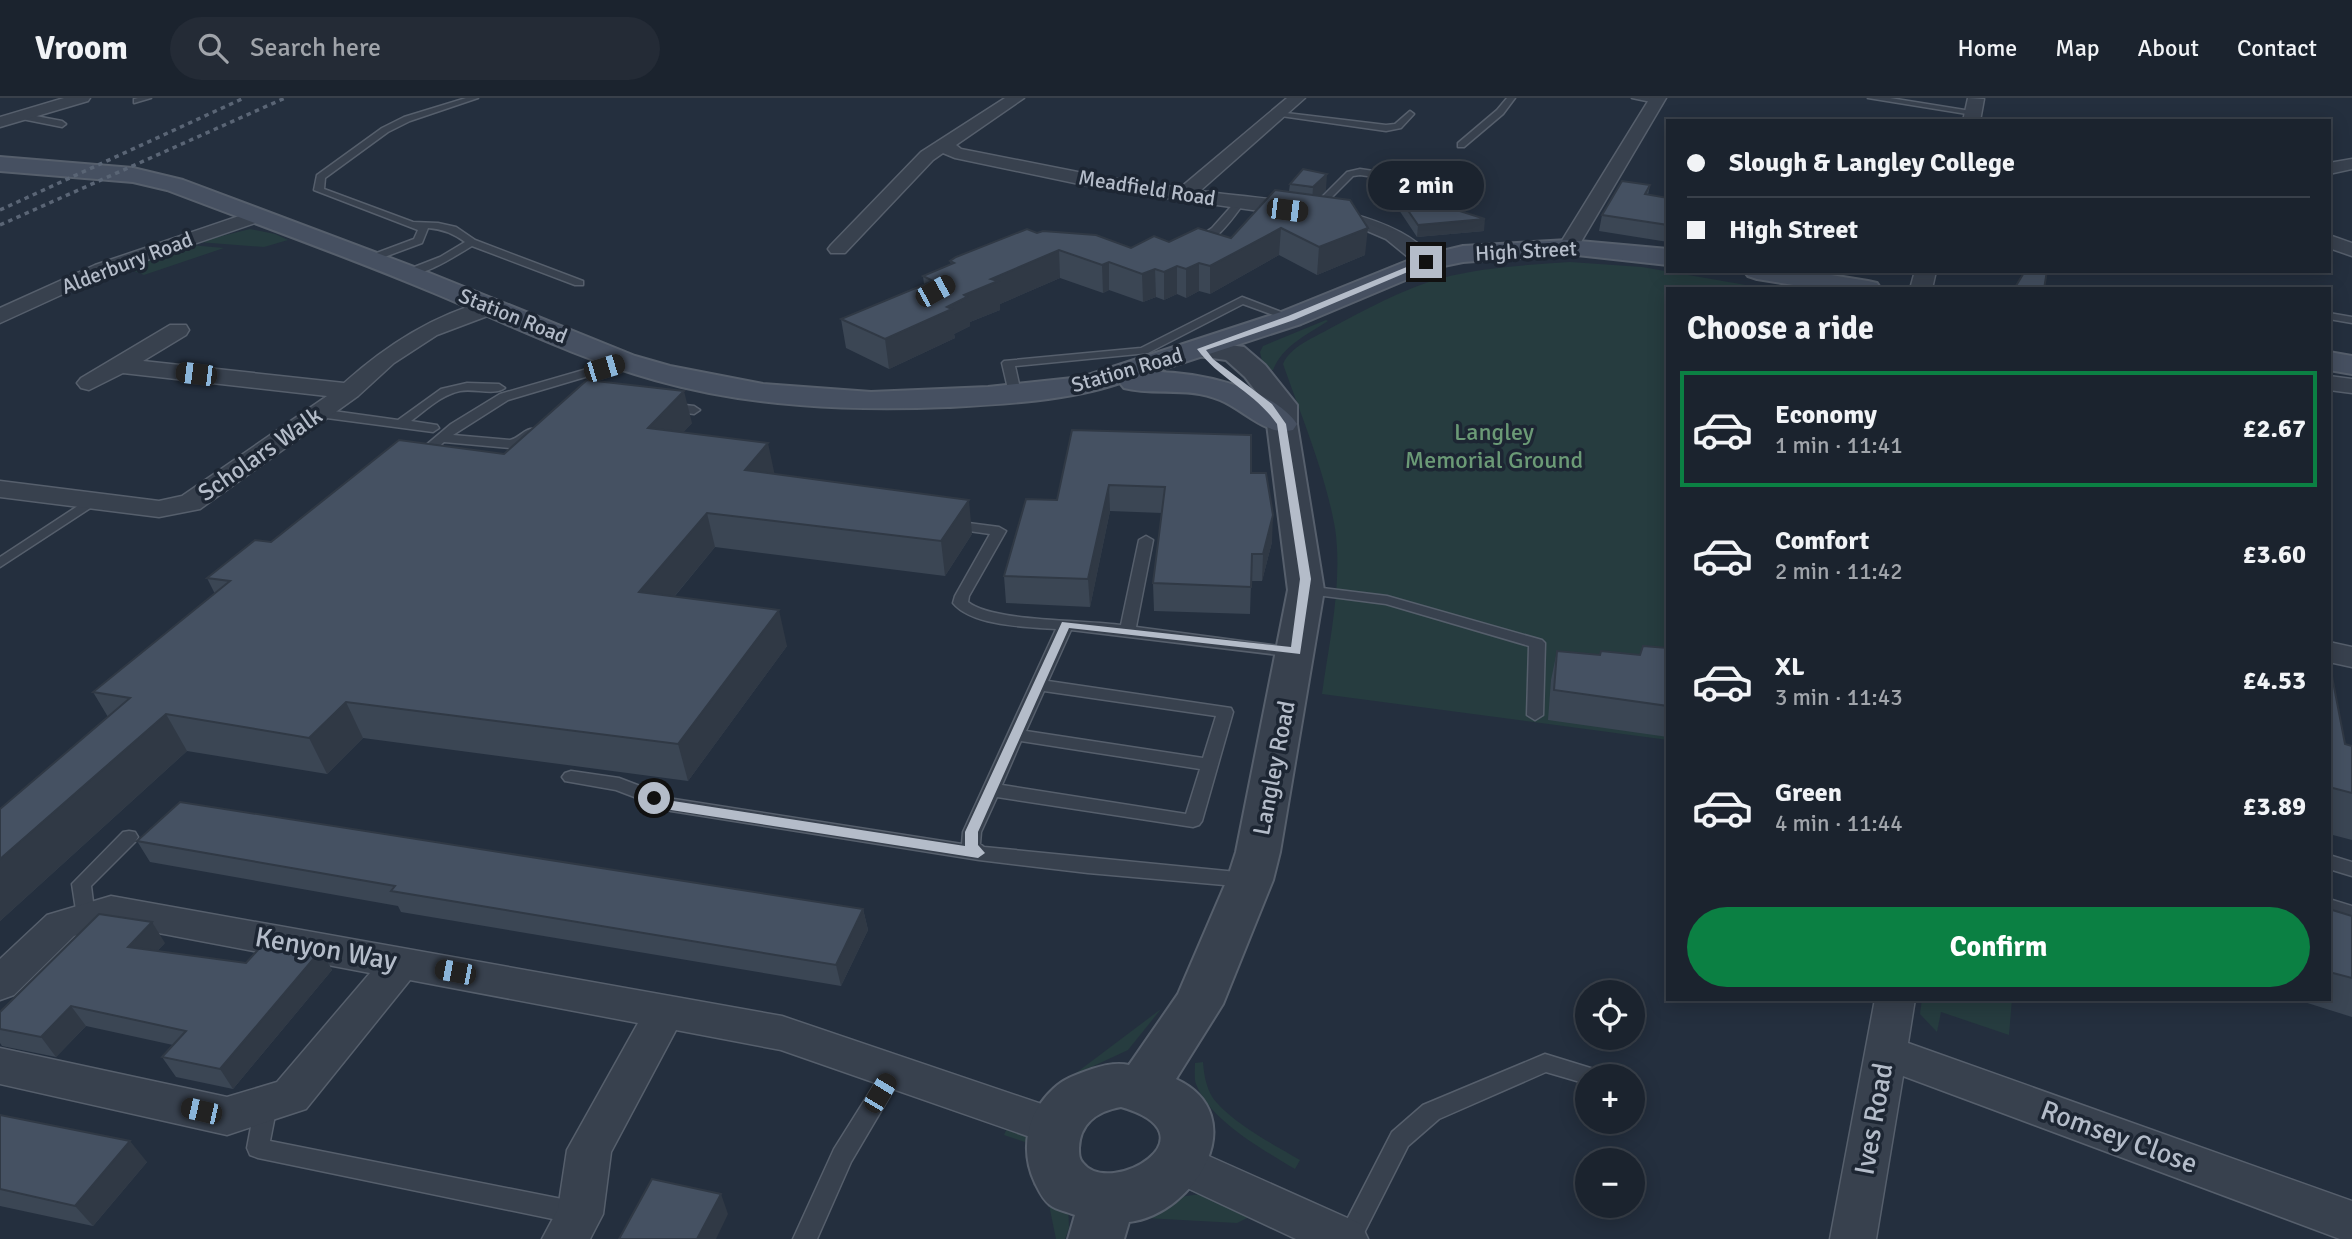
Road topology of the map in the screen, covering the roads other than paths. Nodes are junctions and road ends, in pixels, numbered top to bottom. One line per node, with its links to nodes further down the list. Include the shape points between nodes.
1 (82, 98): 14 (street)
2 (147, 98): 10 (lane)
3 (474, 98): 28 (lane, via 385,130 320,177 318,190)
4 (1016, 98): 18 (street)
5 (1297, 98): 13 (street)
6 (1511, 98): 17 (lane)
7 (1636, 98): 9 (lane)
8 (1872, 98): 11 (lane)
9 (1657, 99): 32 (street)
10 (137, 101)
11 (1973, 111)
12 (1410, 114): 13 (lane, via 1398,126 1386,128)
13 (1278, 115): 24 (street)
14 (20, 116): 15 (street); 16 (lane)
15 (0, 122)
16 (62, 124)
17 (1461, 145)
18 (944, 146): 24 (street, Meadfield Road, via 955,153); 33 (street, via 927,156)
19 (2331, 157): 20 (street)
20 (2352, 162): 22 (street)
21 (1, 165): 27 (main road, Station Road, via 160,181)
22 (2331, 168)
23 (1397, 187): 26 (lane, via 1399,178 1350,174)
24 (1184, 195): 25 (street, Meadfield Road)
25 (1240, 203): 26 (street, Meadfield Road); 31 (lane, via 1216,230)
26 (1311, 213): 37 (street, Meadfield Road, via 1355,219 1393,235)
27 (257, 216): 36 (main road, Station Road); 44 (street, Alderbury Road, via 102,269)
28 (406, 223): 29 (lane, via 445,226); 36 (lane, via 424,229 418,241)
29 (471, 242): 38 (lane); 41 (lane)
30 (2331, 242): 34 (street)
31 (1188, 247)
32 (1568, 247): 35 (main road, High Street); 37 (main road, High Street, via 1463,254)
33 (838, 249)
34 (2352, 250)
35 (1666, 257)
36 (367, 260): 38 (main road, Station Road)
37 (1426, 262): 40 (main road, High Street)
38 (408, 273): 43 (main road, Station Road)
39 (1769, 273): 42 (main road)
40 (1387, 276): 46 (main road, High Street); 49 (main road, High Street, via 1326,315)
41 (579, 284)
42 (1856, 287)
43 (489, 307): 51 (main road, Station Road); 61 (street, Scholars Walk, via 429,330 386,358)
44 (0, 316)
45 (2331, 316): 47 (lane)
46 (1291, 318): 49 (main road, High Street); 62 (lane, via 1242,300 1152,347 1008,363)
47 (2352, 320)
48 (178, 330): 52 (street)
49 (1215, 354): 55 (main road, Station Road); 58 (main road, Station Road); 68 (street)
50 (2331, 361): 53 (main road)
51 (625, 362): 62 (main road, Station Road, via 763,393 871,401); 69 (lane, via 504,397)
52 (120, 365): 56 (street); 61 (street, Scholars Walk)
53 (2352, 365): 54 (street)
54 (2331, 368)
55 (1154, 380): 58 (main road); 68 (main road, via 1217,387 1257,405)
56 (89, 383)
57 (2331, 383): 59 (street)
58 (1086, 386): 62 (main road, Station Road)
59 (2352, 387)
60 (499, 388): 67 (lane, via 451,387)
61 (349, 391): 65 (street, Scholars Walk)
62 (1014, 393)
63 (654, 406): 64 (lane)
64 (694, 410)
65 (319, 413): 67 (lane); 72 (street, Scholars Walk, via 190,503 159,509)
66 (546, 419): 69 (lane, via 520,442 510,444)
67 (401, 424): 69 (lane)
68 (1282, 424): 76 (street, Langley Road)
69 (437, 433): 70 (lane)
70 (410, 464)
71 (0, 489): 72 (street, Scholars Walk)
72 (93, 500): 75 (lane)
73 (933, 522): 77 (lane, via 999,531 962,596 963,608 983,615)
74 (1146, 540): 78 (lane)
75 (0, 563)
76 (1306, 590): 79 (street, Langley Road); 83 (lane, via 1387,600 1537,643)
77 (1065, 625): 78 (lane); 82 (lane)
78 (1128, 630): 79 (lane)
79 (1296, 652): 92 (street, Langley Road)
80 (2331, 652): 81 (street)
81 (2352, 657)
82 (1040, 685): 84 (lane); 85 (lane, via 1225,712)
83 (1535, 715)
84 (1017, 735): 85 (lane); 87 (lane)
85 (1210, 765): 87 (lane, via 1193,821)
86 (571, 777): 89 (lane, via 619,784 671,805)
87 (992, 790): 89 (lane, via 972,832 971,847)
88 (129, 837): 95 (lane, via 80,884)
89 (978, 853): 92 (lane)
90 (2331, 863): 91 (lane)
91 (2352, 869)
92 (1250, 880): 104 (street, Langley Road, via 1198,1004)
93 (2331, 907): 94 (lane)
94 (2352, 913)
95 (98, 914): 96 (street, Kenyon Way); 97 (street, via 61,925)
96 (402, 962): 99 (street, Kenyon Way); 105 (street, via 291,1096)
97 (0, 984)
98 (1895, 1001): 100 (street, Ives Road)
99 (665, 1012): 102 (street, Kenyon Way, via 782,1032); 110 (street, via 589,1150)
100 (1885, 1052): 109 (street, Romsey Close); 113 (street, Ives Road)
101 (0, 1066): 105 (street, via 227,1116)
102 (893, 1072): 106 (street, Kenyon Way); 111 (lane, via 842,1156)
103 (1575, 1072): 112 (lane, via 1545,1063 1432,1112 1400,1139)
104 (1142, 1088): 106 (street, via 1101,1088 1066,1110); 107 (street, via 1158,1094 1182,1118 1189,1149)
105 (266, 1104): 110 (lane, via 258,1148)
106 (1056, 1127): 108 (street, via 1051,1147 1055,1167)
107 (1184, 1166): 108 (street, via 1172,1184 1154,1198); 112 (street)
108 (1101, 1222)
109 (2352, 1222)
110 (573, 1226)
111 (805, 1239)
112 (1347, 1239)
113 (1853, 1239)

